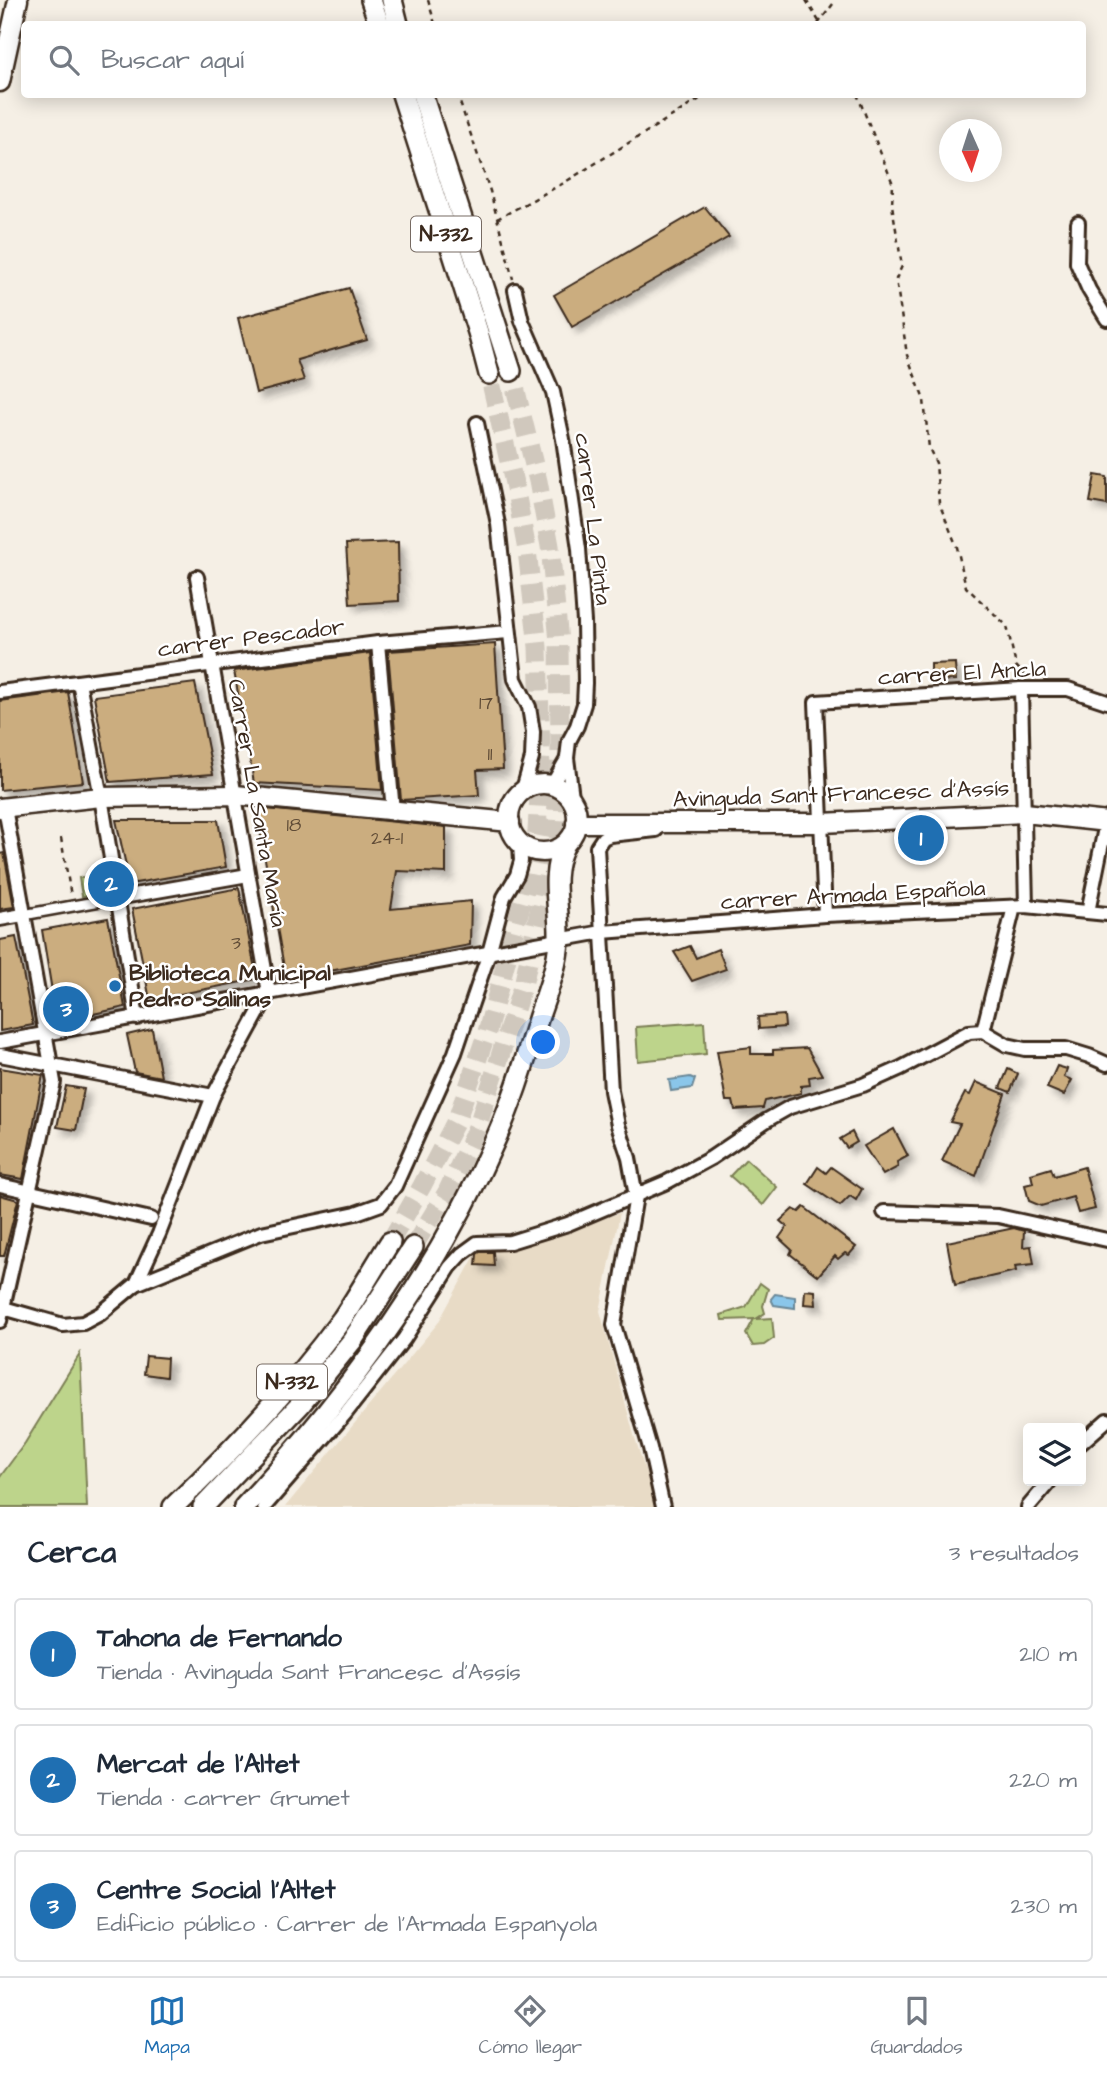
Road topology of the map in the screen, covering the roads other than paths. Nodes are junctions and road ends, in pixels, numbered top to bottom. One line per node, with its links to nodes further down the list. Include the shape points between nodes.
1 (18, 0): 6 (main road)
2 (371, 0): 4 (highway)
3 (392, 0): 5 (highway)
4 (378, 21)
5 (397, 21)
6 (0, 82)
7 (403, 98): 13 (highway, N-332)
8 (423, 98): 12 (highway, N-332)
9 (1078, 223): 11 (street, via 1077,262)
10 (516, 290): 23 (street, carrer La Pinta, via 522,321 553,391 579,550 584,704)
11 (1107, 320)
12 (511, 371)
13 (489, 374)
14 (477, 423): 16 (street, via 498,524)
15 (197, 577): 18 (street, Carrer La Santa María)
16 (508, 632): 17 (street, carrer Pescador); 25 (street, via 515,679 533,732 532,758)
17 (378, 643): 18 (street, carrer Pescador); 30 (street)
18 (212, 665): 19 (street, carrer Pescador); 26 (street, Carrer La Santa María)
19 (79, 681): 21 (street, carrer Pescador); 27 (street)
20 (1021, 689): 22 (street, carrer El Ancla, via 1068,689); 31 (street); 35 (street, carrer El Ancla, via 816,702)
21 (0, 692)
22 (1107, 702)
23 (567, 758): 24 (street, carrer La Pinta); 28 (street, carrer La Pinta)
24 (552, 785): 25 (main road, via 531,786); 28 (main road)
25 (522, 793): 33 (main road, via 513,804)
26 (235, 794): 27 (main road); 30 (main road); 39 (street, Carrer La Santa María)
27 (101, 797): 29 (main road); 40 (street)
28 (572, 797): 34 (main road)
29 (2, 808): 44 (street)
30 (394, 811): 33 (main road)
31 (1025, 813): 32 (main road, Avinguda Sant Francesc d'Assís); 35 (main road, Avinguda Sant Francesc d'Assís); 41 (street)
32 (1107, 821): 42 (street)
33 (510, 822): 37 (main road)
34 (576, 823): 36 (main road, Avinguda Sant Francesc d'Assís); 38 (main road)
35 (822, 823): 36 (main road, Avinguda Sant Francesc d'Assís); 45 (street)
36 (708, 824): 47 (street, via 603,838 597,847)
37 (520, 844): 38 (main road, via 548,852); 49 (street, via 521,861 504,897)
38 (564, 846): 48 (highway, via 555,881)
39 (248, 875): 40 (street); 50 (street, Carrer La Santa María)
40 (117, 898): 44 (street); 51 (street)
41 (1020, 906): 42 (street, carrer Armada Española); 45 (street, carrer Armada Española); 52 (street)
42 (1088, 912): 43 (street, carrer Armada Española)
43 (1107, 914)
44 (23, 915): 46 (street); 53 (street)
45 (825, 915): 47 (street, carrer Armada Española)
46 (0, 919)
47 (602, 932): 48 (street, carrer Armada Española); 61 (street, via 611,1091)
48 (559, 940): 49 (street, carrer Armada Española); 74 (highway, via 539,1017 497,1136 449,1234 385,1337)
49 (489, 953): 50 (street, carrer Armada Española); 67 (street, via 455,1054 395,1186 381,1204 261,1233)
50 (269, 993): 51 (street, carrer Armada Española); 58 (street)
51 (137, 1018): 53 (street, carrer Armada Española)
52 (983, 1031): 56 (street, via 1007,1045 1066,1049); 61 (street, via 969,1032 863,1085 790,1108 711,1158)
53 (44, 1035): 54 (street, carrer Armada Española); 57 (street)
54 (0, 1042)
55 (0, 1055): 57 (street)
56 (1107, 1064)
57 (51, 1065): 58 (street); 60 (street, via 54,1082)
58 (213, 1096): 67 (street)
59 (0, 1185): 60 (street)
60 (29, 1192): 63 (street); 68 (street)
61 (636, 1196): 75 (street, via 568,1224 510,1242 477,1244 462,1254 345,1415); 76 (street, via 614,1325)
62 (884, 1212): 64 (street, via 998,1216)
63 (151, 1219)
64 (1107, 1240)
65 (390, 1241): 72 (highway, N-332, via 342,1318 296,1378)
66 (412, 1247): 73 (highway, N-332, via 352,1341 300,1405)
67 (136, 1284): 68 (street, via 83,1324 63,1325)
68 (1, 1312)
69 (1107, 1420): 70 (street)
70 (1086, 1439)
71 (1046, 1486): 77 (street)
72 (173, 1507)
73 (203, 1507)
74 (244, 1507)
75 (264, 1507)
76 (663, 1507)
77 (1028, 1507)

